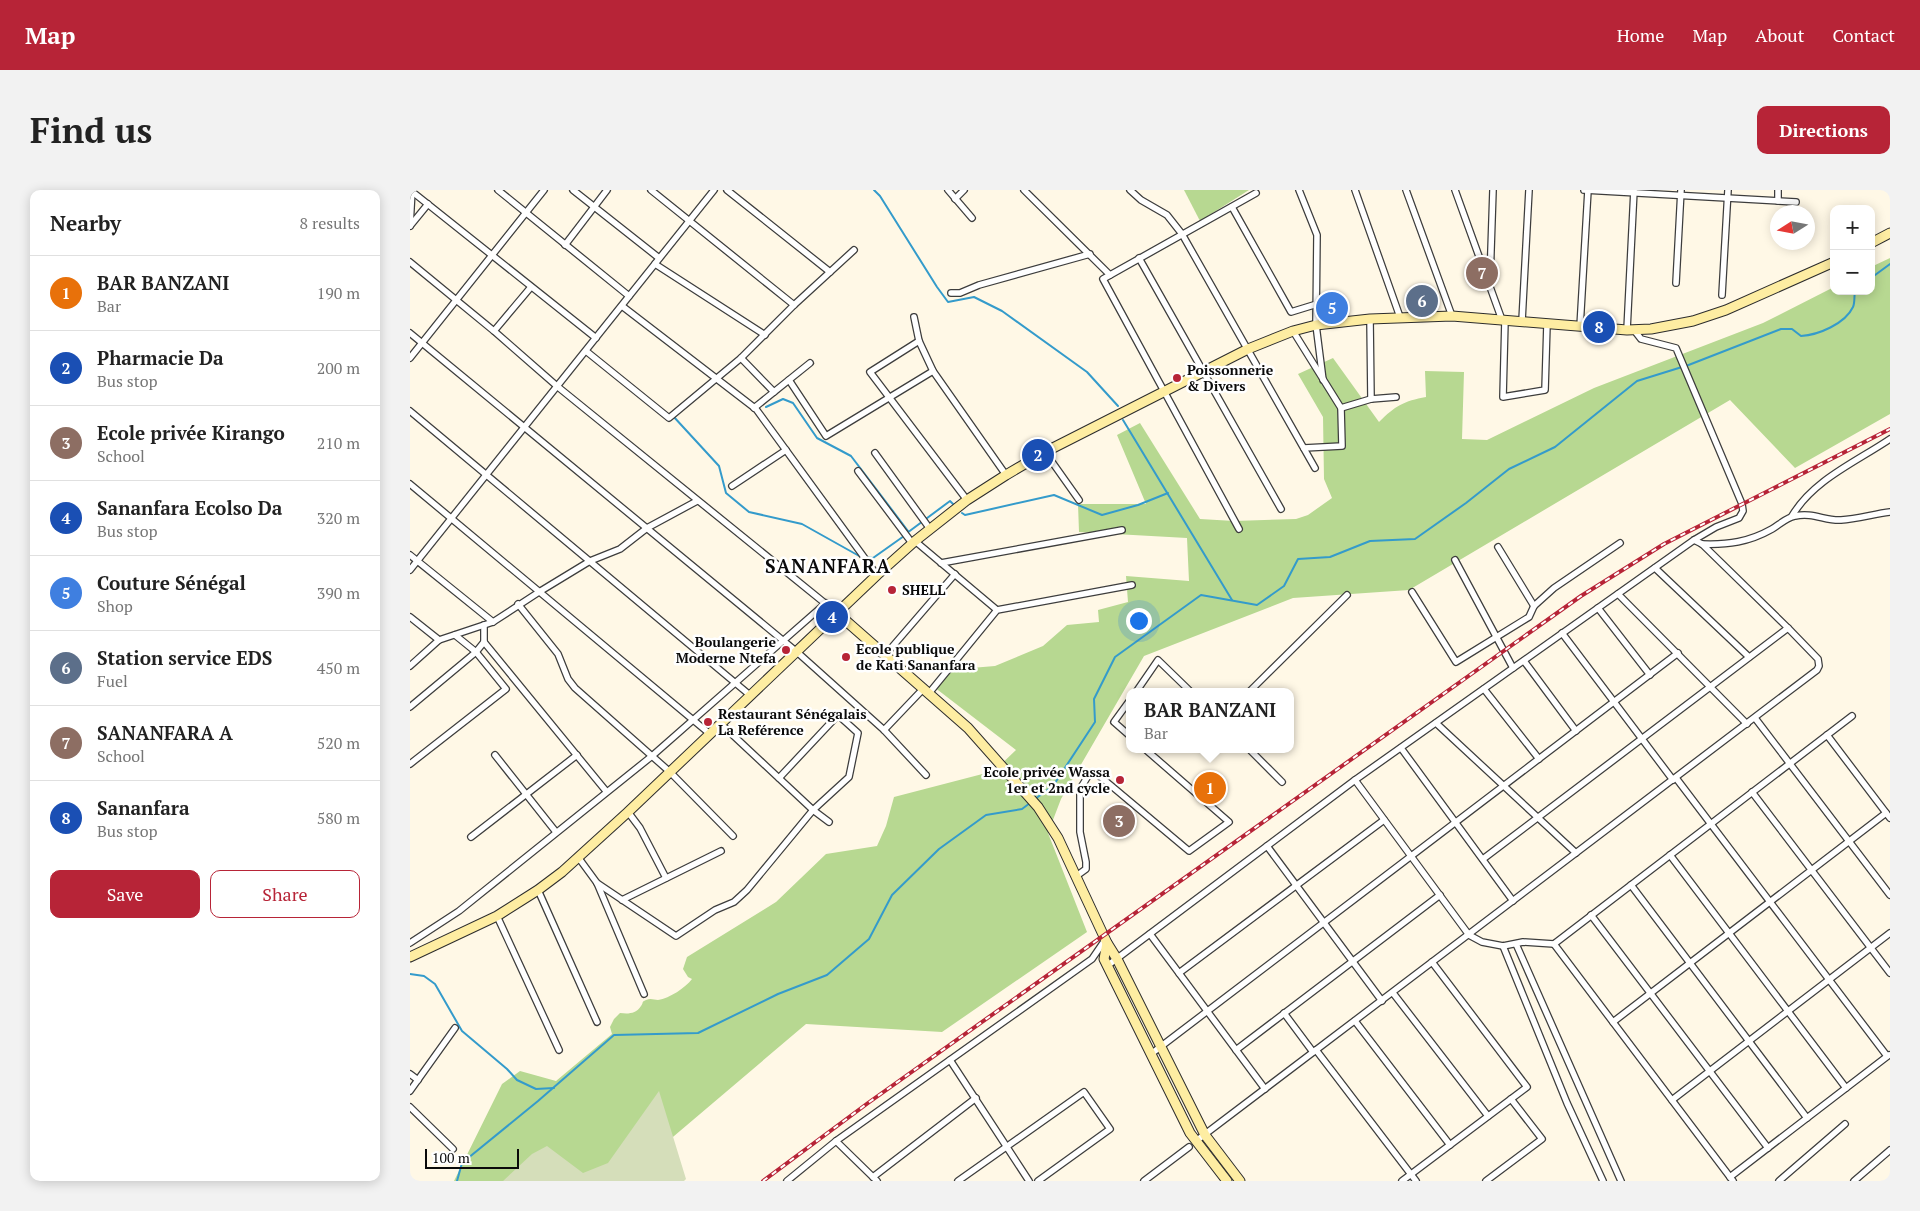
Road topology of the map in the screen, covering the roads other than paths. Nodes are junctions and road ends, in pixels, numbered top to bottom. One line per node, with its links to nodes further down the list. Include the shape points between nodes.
1 (412, 190): 30 (street); 36 (street)
2 (498, 190): 33 (street)
3 (544, 190): 33 (street)
4 (574, 190): 31 (street)
5 (607, 190): 31 (street)
6 (651, 190): 35 (street)
7 (714, 190): 35 (street)
8 (727, 190): 49 (street)
9 (948, 190): 27 (street)
10 (964, 190): 27 (street)
11 (1024, 190): 42 (street)
12 (1130, 190): 37 (street, via 1167,215)
13 (1299, 190): 58 (street, via 1317,235)
14 (1355, 190): 63 (street)
15 (1406, 190): 61 (street)
16 (1455, 190): 52 (street)
17 (1493, 190): 52 (street)
18 (1529, 190): 66 (street)
19 (1584, 190): 20 (street)
20 (1588, 190): 23 (street); 69 (street)
21 (1728, 190): 26 (street)
22 (1778, 190): 28 (street)
23 (1634, 191): 25 (street); 70 (street)
24 (1256, 193): 32 (street)
25 (1681, 193): 26 (street); 51 (street)
26 (1727, 198): 28 (street); 55 (street)
27 (955, 199): 34 (street)
28 (1778, 201): 29 (street)
29 (1796, 202)
30 (428, 204): 36 (street); 43 (street)
31 (594, 207): 40 (street); 44 (street)
32 (1232, 207): 37 (street); 58 (street, via 1290,312)
33 (526, 213): 40 (street); 43 (street)
34 (972, 218)
35 (690, 221): 44 (street); 59 (street)
36 (410, 226)
37 (1182, 234): 45 (street); 78 (street)
38 (1890, 234): 39 (main road)
39 (1875, 241)
40 (565, 245): 56 (street)
41 (854, 250): 49 (street)
42 (1090, 254): 50 (street); 54 (street)
43 (493, 256): 53 (street); 57 (street)
44 (659, 258): 47 (street)
45 (1139, 258): 50 (street); 84 (street)
46 (410, 262): 57 (street)
47 (655, 264): 56 (street); 74 (street)
48 (1830, 264): 70 (main road, via 1726,310 1673,326)
49 (830, 272): 59 (street)
50 (1110, 274): 90 (street, via 1103,279)
51 (1676, 283)
52 (1490, 285): 65 (street)
53 (531, 287): 71 (street); 75 (street)
54 (951, 293)
55 (1722, 295)
56 (629, 296): 60 (street)
57 (457, 300): 71 (street); 77 (street)
58 (1317, 304): 68 (street)
59 (794, 305): 74 (street)
60 (622, 306): 75 (street); 85 (street)
61 (1452, 316): 63 (main road); 65 (main road)
62 (914, 317): 76 (street)
63 (1400, 317): 64 (main road)
64 (1370, 319): 68 (main road); 93 (street)
65 (1504, 320): 66 (main road); 67 (street, via 1503,397 1545,390)
66 (1522, 322): 67 (main road)
67 (1548, 324): 69 (main road)
68 (1316, 325): 72 (main road); 87 (street)
69 (1580, 327): 70 (main road)
70 (1630, 330): 120 (street, via 1641,339 1676,348 1742,504 1739,518)
71 (494, 331): 88 (street)
72 (1293, 331): 78 (main road); 87 (street)
73 (410, 333): 77 (street)
74 (766, 335): 81 (street)
75 (596, 338): 79 (street)
76 (919, 342): 83 (street); 91 (street, via 870,372)
77 (422, 343): 80 (street); 97 (street)
78 (1248, 350): 84 (main road); 99 (street)
79 (586, 351): 85 (street, via 669,418); 88 (street)
80 (410, 358)
81 (741, 358): 85 (street); 89 (street)
82 (810, 363): 86 (street)
83 (933, 371): 91 (street); 106 (street)
84 (1204, 372): 90 (main road); 112 (street)
85 (715, 379): 94 (street)
86 (789, 380): 89 (street); 91 (street, via 826,436)
87 (1323, 380): 95 (street)
88 (558, 387): 97 (street); 111 (street)
89 (774, 392): 94 (street)
90 (1164, 392): 101 (main road); 118 (street)
91 (890, 397): 109 (street)
92 (1396, 397): 93 (street)
93 (1370, 399): 95 (street)
94 (754, 408): 100 (street)
95 (1341, 408): 99 (street, via 1342,446)
96 (410, 411): 105 (street)
97 (524, 427): 105 (street); 116 (street)
98 (1890, 440): 114 (street, via 1816,487 1800,502)
99 (1304, 448): 103 (street)
100 (786, 450): 108 (street); 133 (street)
101 (1045, 452): 106 (main road); 110 (street)
102 (875, 453): 117 (street)
103 (1315, 468)
104 (858, 471): 121 (street)
105 (486, 475): 115 (street); 128 (street)
106 (1006, 475): 109 (main road)
107 (410, 484): 115 (street)
108 (732, 486)
109 (967, 500): 117 (main road)
110 (1078, 500)
111 (697, 501): 116 (street); 139 (street)
112 (1281, 509)
113 (1890, 512): 114 (street, via 1840,520 1816,515)
114 (1792, 516): 123 (street, via 1746,541)
115 (451, 519): 127 (street); 135 (street)
116 (647, 528): 128 (street, via 620,549); 153 (street)
117 (930, 529): 121 (main road)
118 (1239, 529)
119 (1122, 530): 129 (street)
120 (1694, 540): 123 (street); 130 (street)
121 (913, 542): 129 (street); 133 (main road)
122 (1620, 543): 141 (street, via 1554,588)
123 (1702, 544): 148 (street)
124 (1498, 547): 141 (street)
125 (410, 555): 127 (street)
126 (1455, 560): 151 (street)
127 (417, 561): 131 (street); 146 (street)
128 (590, 561): 135 (street); 164 (street)
129 (941, 563): 132 (street)
130 (1655, 568): 137 (street); 159 (street)
131 (410, 570)
132 (955, 574): 143 (street); 157 (street)
133 (877, 575): 144 (main road)
134 (1132, 584): 143 (street)
135 (539, 592): 140 (street); 177 (street)
136 (1412, 592): 151 (street, via 1456,662)
137 (1618, 594): 142 (street); 158 (street)
138 (1347, 595): 168 (street)
139 (826, 603): 144 (street); 153 (street)
140 (518, 604): 146 (street); 192 (street, via 558,654 575,688)
141 (1534, 606): 151 (street, via 1529,617)
142 (1598, 608): 149 (street); 163 (street)
143 (998, 610): 170 (street)
144 (837, 613): 156 (main road); 157 (main road)
145 (410, 617): 152 (street)
146 (493, 622): 147 (street)
147 (484, 625): 150 (street); 154 (street)
148 (1788, 628): 159 (street); 176 (street, via 1818,660 1819,666)
149 (1562, 633): 160 (street); 172 (street)
150 (456, 635): 152 (street); 155 (street)
151 (1496, 637): 162 (street)
152 (439, 640): 161 (street)
153 (783, 641): 156 (street); 164 (street)
154 (484, 642): 155 (street); 191 (street)
155 (476, 652): 174 (street); 195 (street, via 506,689)
156 (797, 652): 171 (main road); 181 (street)
157 (886, 654): 170 (main road)
158 (1678, 654): 163 (street); 165 (street)
159 (1750, 657): 165 (street)
160 (1524, 661): 162 (street); 182 (street)
161 (410, 666)
162 (1513, 668): 169 (street)
163 (1650, 675): 172 (street)
164 (735, 683): 171 (street); 177 (street)
165 (1711, 686): 180 (street); 186 (street)
166 (1139, 688): 167 (street, via 1158,660)
167 (1187, 688)
168 (1252, 688)
169 (1484, 689): 178 (street); 193 (street)
170 (927, 690): 181 (street); 227 (main road, via 968,728 1038,807 1058,838)
171 (751, 696): 179 (main road)
172 (1614, 702): 182 (street); 186 (street)
173 (1126, 706): 183 (street, via 1114,722)
174 (410, 707)
175 (1852, 716): 185 (street)
176 (1755, 718): 180 (street); 194 (street)
177 (693, 720): 184 (street); 192 (street)
178 (1436, 723): 187 (street); 202 (street)
179 (721, 724): 184 (main road); 198 (street)
180 (1748, 724): 199 (street)
181 (884, 730): 197 (street)
182 (1576, 731): 193 (street)
183 (1126, 732)
184 (710, 734): 196 (main road)
185 (1827, 735): 194 (street); 208 (street)
186 (1642, 739): 199 (street); 209 (street)
187 (1401, 748): 200 (street); 212 (street)
188 (1150, 753): 227 (street, via 1229,822 1189,851 1096,773 1088,776 1080,789 1080,832 1086,869)
189 (1253, 753): 201 (street)
190 (495, 755): 205 (street)
191 (577, 755): 203 (street); 205 (street)
192 (652, 756): 196 (street); 203 (street)
193 (1539, 759): 202 (street)
194 (1790, 763): 204 (street); 217 (street)
195 (410, 764)
196 (670, 772): 207 (main road); 215 (street)
197 (926, 776)
198 (779, 778): 206 (street); 206 (street, via 838,714 858,733 849,777)
199 (1674, 779): 213 (street); 220 (street)
200 (1355, 780): 210 (street); 218 (street)
201 (1282, 782)
202 (1504, 786): 209 (street); 212 (street)
203 (606, 791): 214 (street)
204 (1752, 792): 213 (street); 225 (street)
205 (526, 794): 214 (street); 216 (street)
206 (813, 810): 211 (street); 234 (street, via 734,902 715,910 676,936)
207 (628, 812): 223 (main road); 226 (street)
208 (1888, 815): 217 (street)
209 (1538, 817): 220 (street); 224 (street)
210 (1384, 820): 222 (street); 230 (street)
211 (829, 822)
212 (1456, 823): 222 (street); 224 (street)
213 (1711, 824): 221 (street); 236 (street)
214 (556, 832): 245 (street, via 459,911)
215 (733, 836)
216 (471, 837)
217 (1849, 841): 225 (street); 233 (street)
218 (1267, 846): 230 (street); 242 (street)
219 (721, 851): 226 (street)
220 (1576, 853): 235 (street)
221 (1670, 855): 229 (street); 240 (street)
222 (1411, 856): 232 (street); 239 (street)
223 (578, 857): 228 (street); 231 (main road)
224 (1483, 859): 235 (street)
225 (1812, 870): 236 (street); 249 (street)
226 (666, 878): 234 (street)
227 (1074, 878): 244 (main road)
228 (597, 883): 234 (street); 260 (street)
229 (1631, 885): 238 (street); 254 (street)
230 (1296, 886): 239 (street); 256 (street)
231 (538, 890): 237 (main road); 267 (street)
232 (1440, 895): 243 (street); 252 (street)
233 (1890, 895)
234 (622, 900)
235 (1513, 901): 243 (street)
236 (1770, 902): 240 (street); 258 (street)
237 (497, 916): 250 (main road); 272 (street)
238 (1591, 916): 247 (street); 261 (street)
239 (1324, 923): 252 (street); 263 (street)
240 (1729, 933): 254 (street); 264 (street)
241 (1890, 933): 249 (street)
242 (1150, 934): 251 (street); 256 (street)
243 (1469, 935): 248 (street, via 1482,942); 253 (street)
244 (1106, 942): 251 (main road); 255 (main road, via 1104,959); 277 (street, via 1092,959)
245 (410, 943)
246 (1516, 944): 247 (street); 248 (street); 313 (street)
247 (1554, 944): 268 (street)
248 (1503, 946): 312 (street, via 1567,1103)
249 (1871, 948): 257 (street); 258 (street)
250 (410, 957)
251 (1117, 959): 255 (street); 271 (main road)
252 (1352, 962): 262 (street); 265 (street)
253 (1432, 962): 259 (street); 285 (street, via 1527,1087)
254 (1690, 963): 261 (street); 270 (street)
255 (1108, 966): 275 (main road)
256 (1179, 973): 263 (street)
257 (1890, 973)
258 (1829, 980): 264 (street); 276 (street)
259 (1392, 992): 262 (street); 288 (street)
260 (644, 994)
261 (1650, 994): 268 (street); 278 (street)
262 (1382, 1001): 266 (street)
263 (1208, 1011): 271 (street); 273 (street)
264 (1788, 1011): 270 (street); 281 (street)
265 (1284, 1014): 273 (street); 274 (street)
266 (1355, 1021): 274 (street); 294 (street)
267 (596, 1022)
268 (1613, 1022): 286 (street)
269 (455, 1028): 280 (street)
270 (1749, 1041): 278 (street); 289 (street)
271 (1160, 1048): 275 (street); 291 (main road)
272 (559, 1050)
273 (1236, 1050): 282 (street)
274 (1315, 1051): 282 (street); 299 (street)
275 (1151, 1054): 293 (main road)
276 (1889, 1055): 281 (street)
277 (950, 1060): 284 (street); 292 (street)
278 (1710, 1072): 286 (street); 296 (street)
279 (410, 1074): 280 (street)
280 (418, 1080): 283 (street)
281 (1846, 1088): 289 (street)
282 (1265, 1089): 291 (street)
283 (410, 1091)
284 (976, 1098): 295 (street); 300 (street)
285 (1510, 1099): 288 (street); 311 (street, via 1542,1139)
286 (1672, 1100): 301 (street)
287 (410, 1107): 297 (street)
288 (1488, 1116): 294 (street)
289 (1807, 1118): 296 (street)
290 (1845, 1124): 314 (street)
291 (1205, 1135): 293 (street); 308 (main road)
292 (836, 1141): 300 (street); 302 (street)
293 (1193, 1144): 306 (street); 307 (main road)
294 (1450, 1145): 299 (street)
295 (1007, 1147): 303 (street); 304 (street); 305 (street, via 1084,1092 1110,1129)
296 (1768, 1148): 301 (street)
297 (453, 1149)
298 (1890, 1150): 315 (street)
299 (1411, 1174): 309 (street); 310 (street)
300 (875, 1179)
301 (1732, 1179)
302 (787, 1181)
303 (958, 1181)
304 (1029, 1181)
305 (1038, 1181)
306 (1144, 1181)
307 (1227, 1181)
308 (1240, 1181)
309 (1402, 1181)
310 (1416, 1181)
311 (1486, 1181)
312 (1603, 1181)
313 (1621, 1181)
314 (1780, 1181)
315 (1854, 1181)

